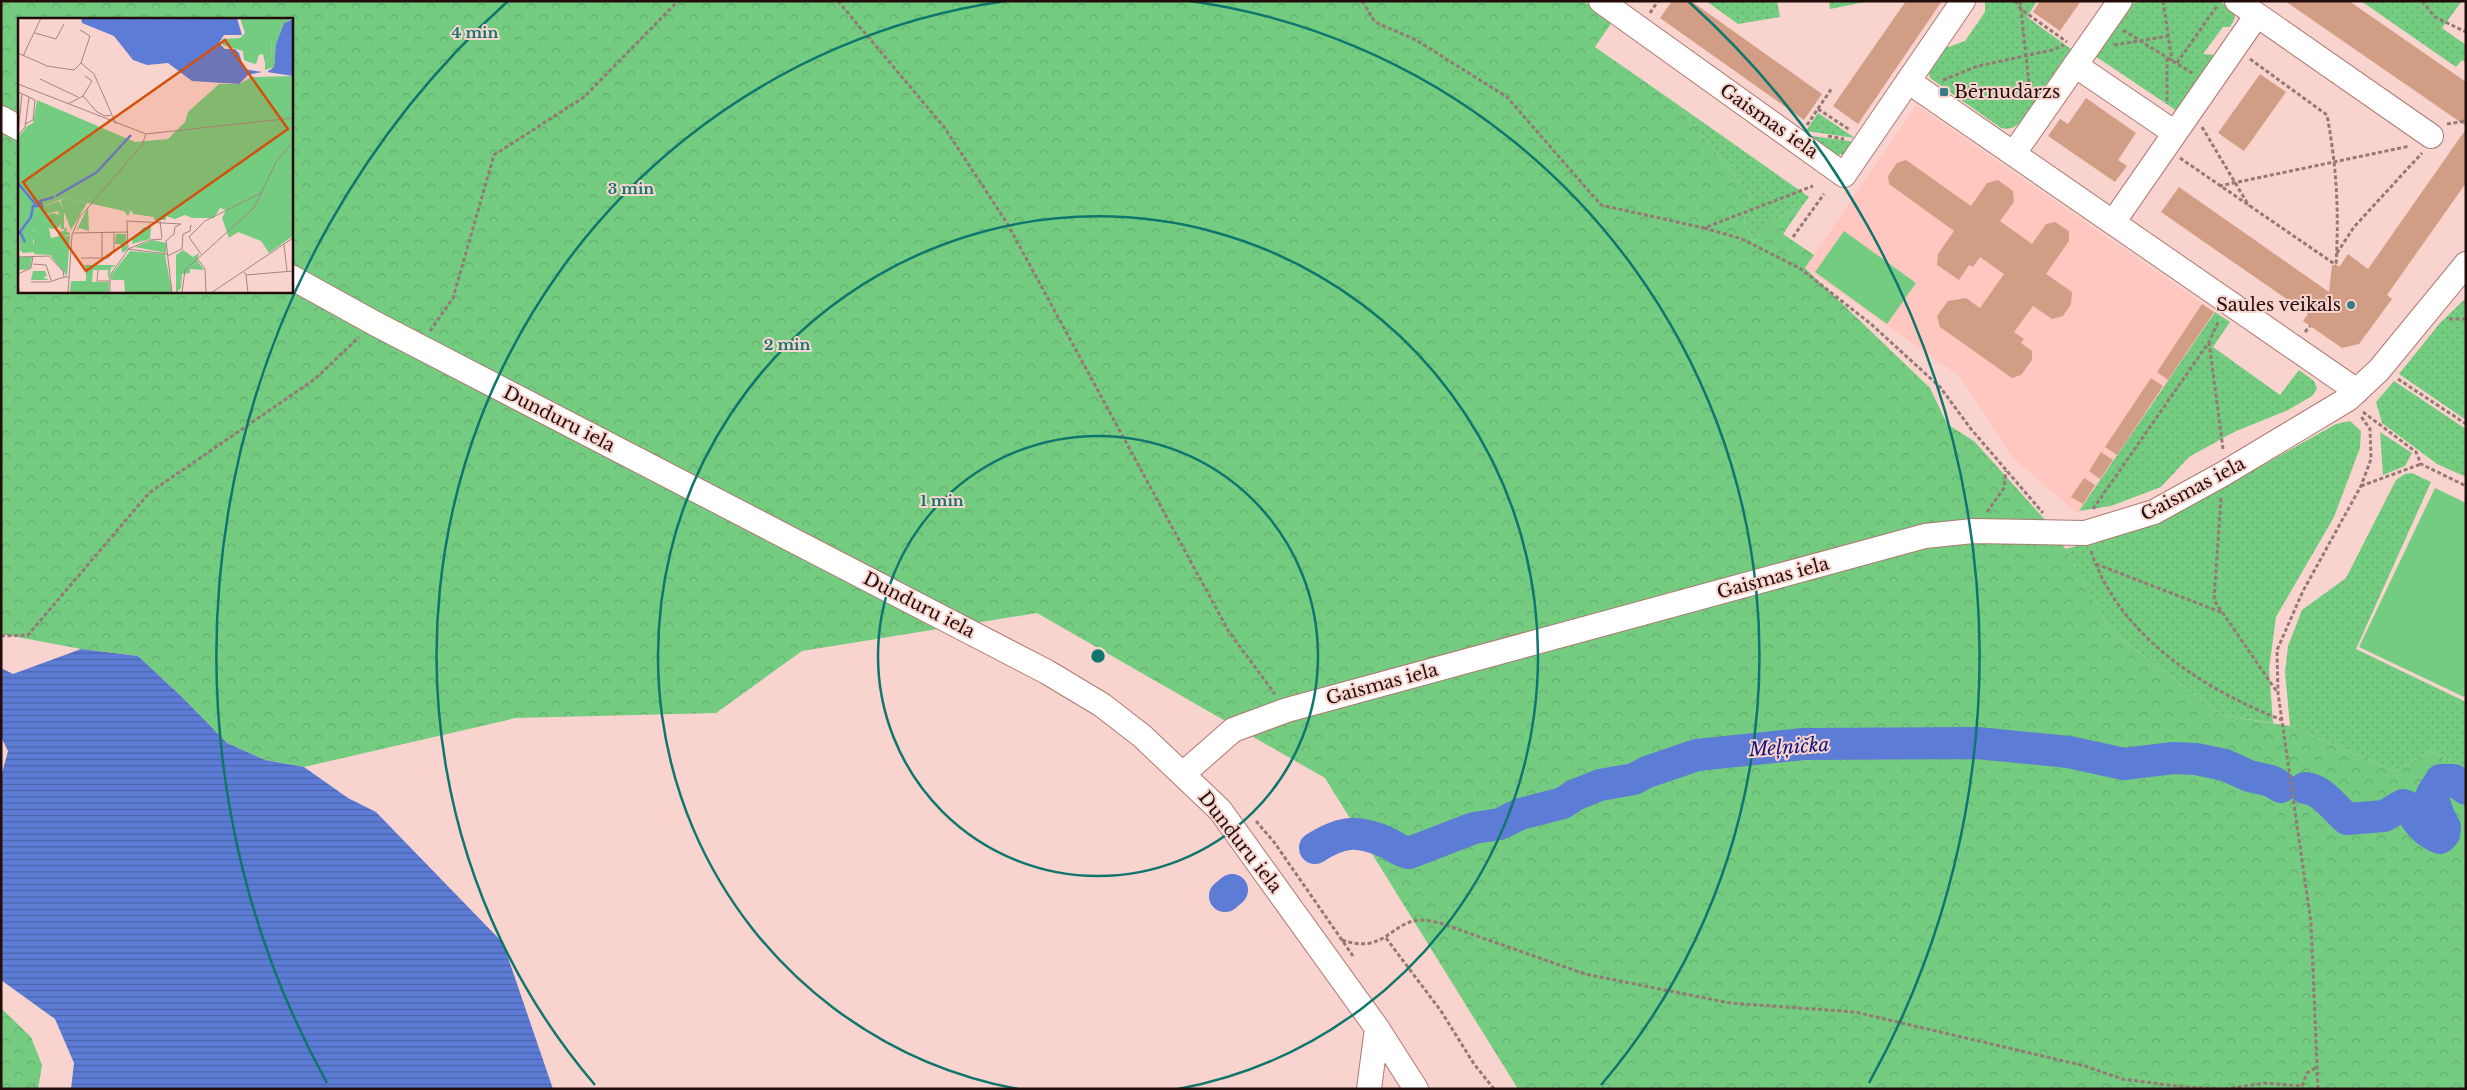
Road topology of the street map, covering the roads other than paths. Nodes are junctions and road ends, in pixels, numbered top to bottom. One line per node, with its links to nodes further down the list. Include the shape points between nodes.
1 (1601, 1): 7 (street, Gaismas iela, via 1799,136 1844,174)
2 (1963, 1): 7 (street, Gaismas iela)
3 (2237, 1): 5 (street)
4 (2114, 10): 6 (street)
5 (2257, 15): 10 (street, via 2192,109); 11 (street)
6 (2081, 57): 10 (street); 12 (street)
7 (1914, 85): 12 (street)
8 (1, 118): 9 (street)
9 (18, 127)
10 (2169, 136): 13 (street)
11 (2428, 142)
12 (2014, 152): 13 (street)
13 (2114, 221): 16 (street)
14 (2466, 264): 16 (street, Gaismas iela, via 2381,368)
15 (292, 278): 17 (street, Dunduru iela, via 1047,672 1102,705)
16 (2352, 395): 17 (street, Gaismas iela, via 2223,474 2154,512 2118,524 2069,534 1974,531 1925,536 1287,710 1233,730)
17 (1184, 774): 18 (street, Dunduru iela, via 1220,810)
18 (1377, 1028): 19 (street); 20 (street, Dunduru iela)
19 (1369, 1089)
20 (1416, 1089)

